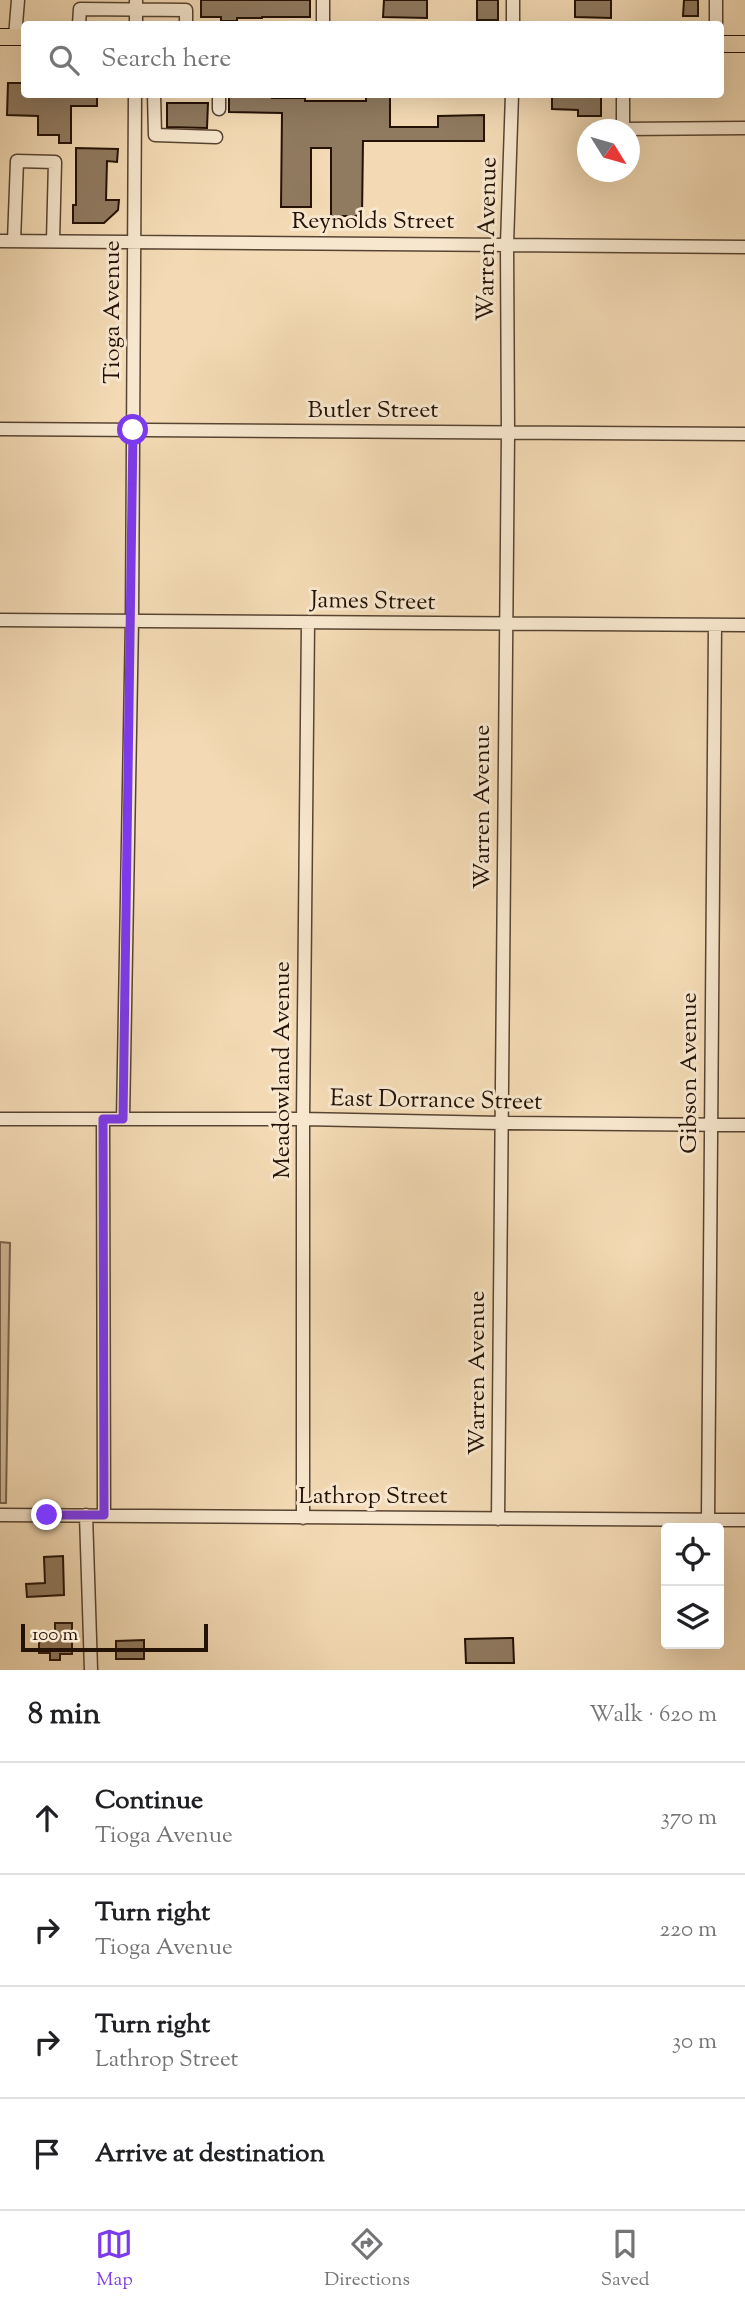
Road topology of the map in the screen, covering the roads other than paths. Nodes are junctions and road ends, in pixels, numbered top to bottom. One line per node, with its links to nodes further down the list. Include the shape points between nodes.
1 (18, 0): 11 (street)
2 (323, 0): 8 (street)
3 (513, 0): 9 (street)
4 (716, 0): 10 (street)
5 (136, 5): 6 (street, via 80,9); 7 (street, via 186,10)
6 (79, 21)
7 (186, 21)
8 (323, 21)
9 (513, 21)
10 (716, 21)
11 (13, 37)
12 (724, 44): 13 (main road)
13 (745, 44)
14 (135, 98): 25 (street, Tioga Avenue)
15 (154, 98): 21 (street, via 155,135)
16 (219, 98): 19 (street)
17 (512, 98): 26 (street, Warren Avenue)
18 (623, 98): 20 (street, via 623,128)
19 (219, 109)
20 (745, 128)
21 (216, 137)
22 (0, 241): 23 (street, Reynolds Street)
23 (15, 241): 24 (street, Reynolds Street); 24 (street, via 17,161 55,162)
24 (52, 242): 25 (street, Reynolds Street)
25 (134, 242): 26 (street, Reynolds Street); 29 (street, Tioga Avenue)
26 (507, 244): 27 (street, Reynolds Street); 30 (street, Warren Avenue)
27 (745, 247)
28 (0, 429): 29 (street, Butler Street)
29 (133, 430): 30 (street, Butler Street); 33 (street, Tioga Avenue)
30 (508, 433): 31 (street, Butler Street); 35 (street, Warren Avenue)
31 (745, 434)
32 (0, 620): 33 (street, James Street)
33 (132, 620): 34 (street, James Street); 40 (street, Tioga Avenue)
34 (308, 622): 35 (street, James Street); 41 (street, Meadowland Avenue)
35 (505, 625): 36 (street, James Street); 42 (street, Warren Avenue)
36 (715, 625): 37 (street, James Street); 43 (street, Gibson Avenue)
37 (745, 625)
38 (0, 1119): 39 (street, East Dorrance Street)
39 (103, 1119): 40 (street, East Dorrance Street); 47 (street)
40 (123, 1119): 41 (street, East Dorrance Street)
41 (303, 1119): 42 (street, East Dorrance Street); 48 (street, Meadowland Avenue)
42 (501, 1123): 43 (street, East Dorrance Street); 49 (street, Warren Avenue)
43 (711, 1125): 44 (street, East Dorrance Street); 51 (street, Gibson Avenue)
44 (745, 1125)
45 (0, 1514): 46 (street, Lathrop Street)
46 (86, 1515): 47 (street, Lathrop Street); 52 (street)
47 (104, 1515): 48 (street, Lathrop Street)
48 (303, 1518): 49 (street, Lathrop Street)
49 (498, 1519): 51 (street, Lathrop Street)
50 (745, 1520): 51 (street, Lathrop Street)
51 (708, 1521)
52 (91, 1670)

